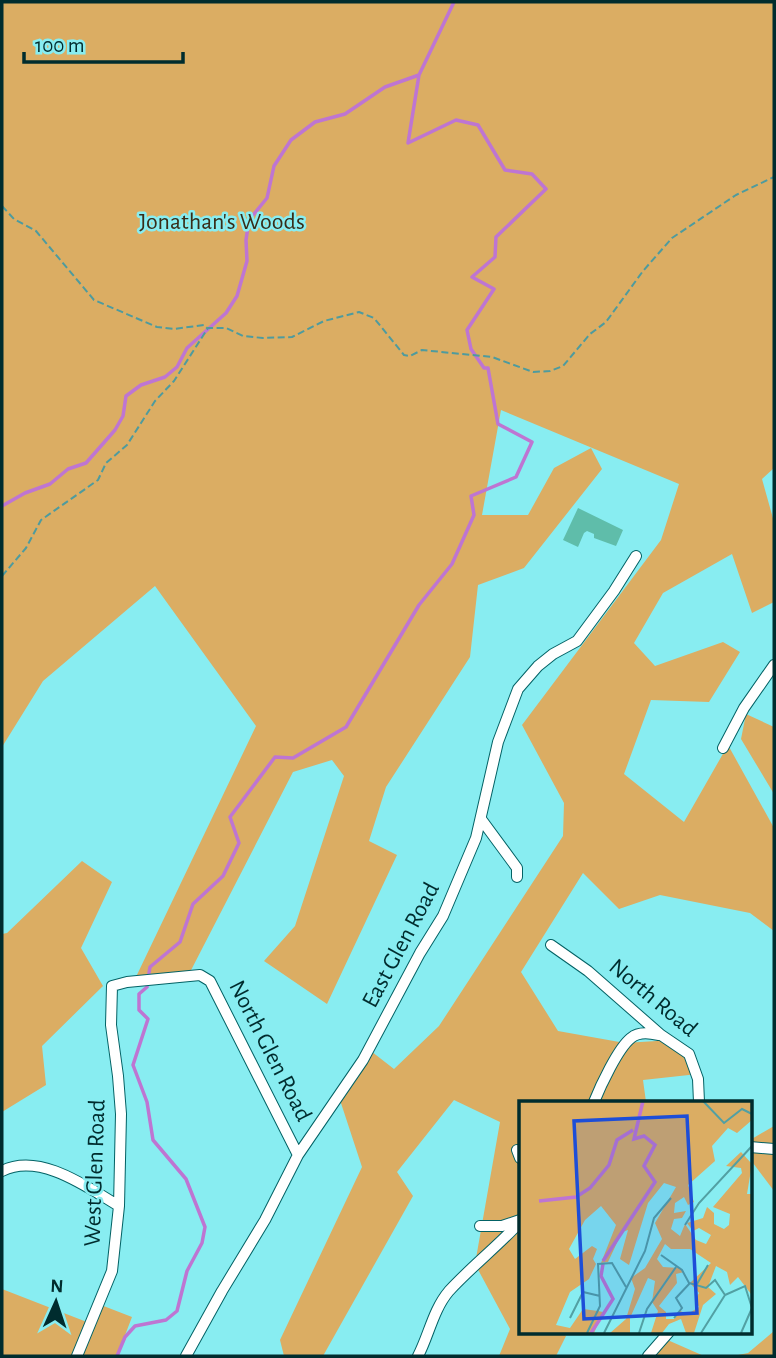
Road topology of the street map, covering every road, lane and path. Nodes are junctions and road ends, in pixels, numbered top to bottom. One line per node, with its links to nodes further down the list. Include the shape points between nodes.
1 (774, 177): 3 (path, via 736,195 673,237 606,322 563,366 550,371 533,372 492,357 422,350 404,355 374,318 359,312 324,321 292,337 243,336 226,328)
2 (2, 206): 3 (path, via 13,219 36,231 94,300 157,327)
3 (208, 328): 5 (path, via 174,381 127,445 106,463 98,480 41,520 26,548)
4 (636, 556): 8 (street, East Glen Road, via 577,641 538,666 519,690 498,742)
5 (2, 576)
6 (774, 664): 7 (street)
7 (723, 748)
8 (481, 819): 9 (street, via 517,868); 17 (street, East Glen Road, via 443,916 363,1060)
9 (517, 877)
10 (551, 945): 12 (street, North Road)
11 (112, 986): 17 (street, North Glen Road, via 201,975 210,981); 19 (street, West Glen Road, via 111,1025 121,1114)
12 (661, 1035): 13 (street, via 646,1032 631,1037); 14 (street, North Road, via 689,1055 698,1079)
13 (594, 1101)
14 (699, 1101)
15 (752, 1147): 16 (street)
16 (774, 1149)
17 (298, 1155): 25 (street, East Glen Road)
18 (2, 1171): 19 (street, via 23,1164 42,1167)
19 (119, 1206): 24 (street, West Glen Road, via 112,1271)
20 (519, 1221): 22 (street)
21 (519, 1222): 26 (street, via 448,1292)
22 (480, 1226)
23 (667, 1334): 27 (street)
24 (77, 1356)
25 (186, 1356)
26 (418, 1356)
27 (648, 1356)

